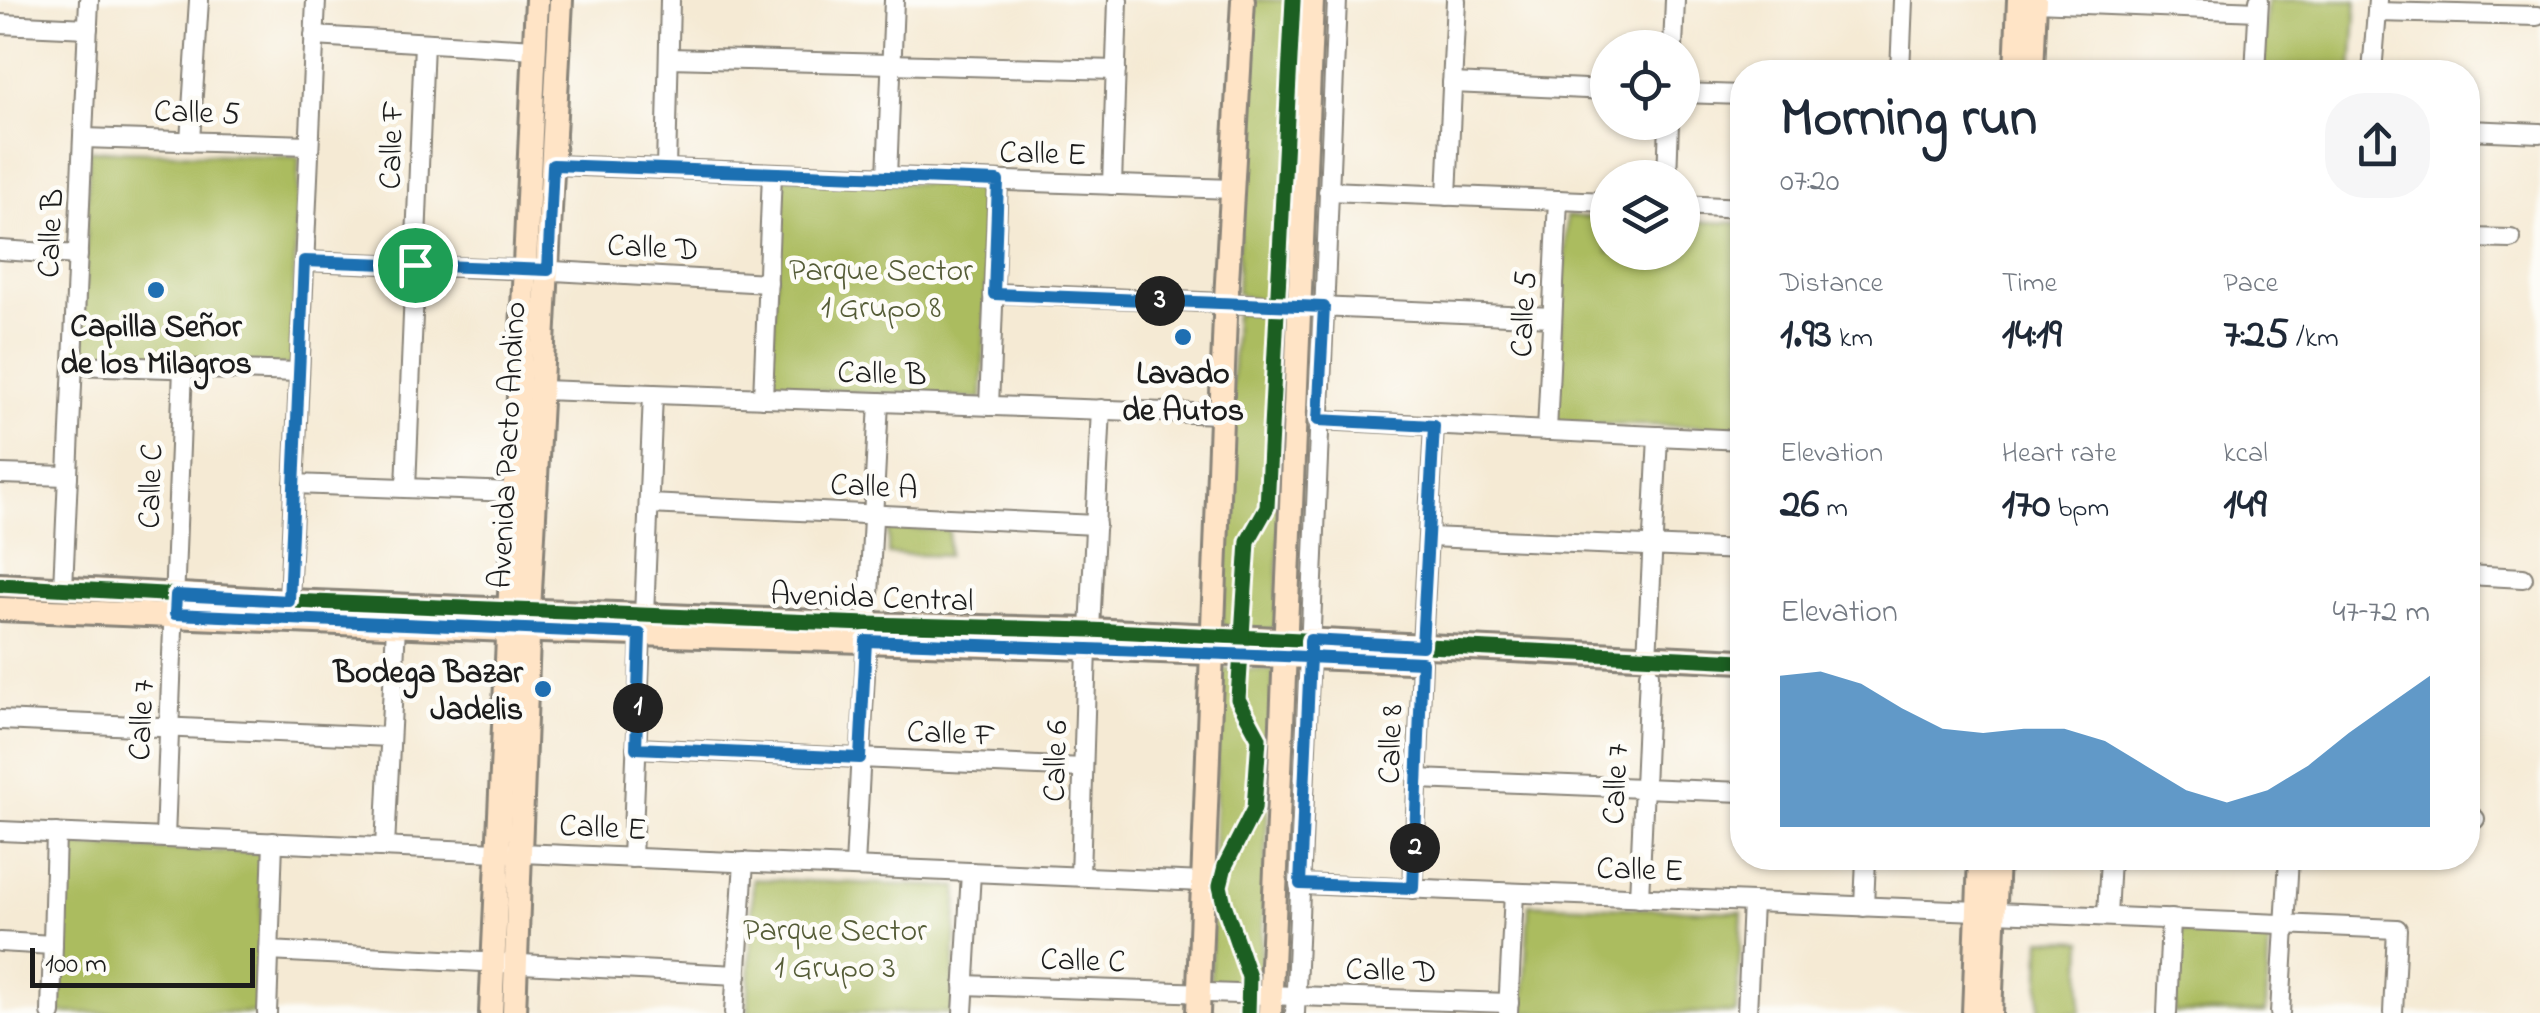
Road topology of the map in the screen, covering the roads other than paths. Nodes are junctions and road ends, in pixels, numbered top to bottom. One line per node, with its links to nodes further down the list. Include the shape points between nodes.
1 (89, 0): 21 (street, Calle B)
2 (199, 0): 41 (street)
3 (316, 0): 23 (street)
4 (537, 0): 25 (street, Avenida Pacto Andino)
5 (561, 0): 43 (street, Avenida Pacto Andino)
6 (670, 0): 26 (street)
7 (894, 0): 32 (street)
8 (1118, 0): 33 (street)
9 (1242, 0): 49 (street)
10 (1312, 0): 66 (street)
11 (1337, 0): 50 (street)
12 (1456, 0): 34 (street)
13 (1675, 0): 22 (street)
14 (1903, 0): 27 (street)
15 (2004, 0): 16 (street)
16 (2027, 1): 17 (street); 28 (street); 29 (street)
17 (2258, 6): 30 (street)
18 (2377, 6): 19 (street); 31 (street)
19 (2537, 16)
20 (0, 24): 21 (street)
21 (88, 28): 40 (street, Calle B)
22 (1674, 30)
23 (314, 36): 24 (street); 42 (street)
24 (424, 43): 25 (street); 61 (street, Calle F)
25 (535, 48): 62 (street, Avenida Pacto Andino)
26 (669, 58): 32 (street); 44 (street)
27 (1900, 60)
28 (2018, 60)
29 (2031, 60)
30 (2256, 60)
31 (2373, 60)
32 (892, 64): 33 (street); 46 (street)
33 (1116, 70): 48 (street)
34 (1452, 83): 35 (street); 51 (street)
35 (1590, 89)
36 (1700, 94): 37 (street)
37 (1730, 95)
38 (2480, 130): 39 (street)
39 (2540, 133)
40 (83, 138): 41 (street, Calle 5); 59 (street, Calle B)
41 (190, 141): 42 (street, Calle 5)
42 (309, 145): 60 (street)
43 (553, 165): 44 (street, Calle E); 62 (street, Avenida Pacto Andino)
44 (666, 169): 45 (street, Calle E)
45 (772, 173): 46 (street, Calle E); 63 (street)
46 (887, 177): 47 (street, Calle E)
47 (998, 181): 48 (street, Calle E); 64 (street)
48 (1112, 185): 49 (street, Calle E)
49 (1232, 189): 65 (street)
50 (1328, 191): 51 (street); 67 (street)
51 (1446, 196): 52 (street)
52 (1558, 200): 53 (street); 68 (street, Calle 5)
53 (1590, 201)
54 (1700, 207): 55 (street)
55 (1730, 208)
56 (2480, 238): 57 (street)
57 (2511, 239)
58 (0, 250): 59 (street)
59 (78, 254): 69 (street, Calle B)
60 (304, 261): 61 (street); 71 (street)
61 (415, 265): 62 (street); 87 (street, Calle F)
62 (535, 270): 63 (street, Calle D); 72 (street, Avenida Pacto Andino); 88 (street, Avenida Pacto Andino)
63 (768, 283): 74 (street)
64 (994, 294): 65 (street); 76 (street)
65 (1226, 304): 66 (street); 78 (street)
66 (1300, 306): 67 (street); 108 (street)
67 (1324, 307): 68 (street); 79 (street)
68 (1552, 317): 81 (street, Calle 5)
69 (73, 365): 70 (street); 85 (street, Calle B)
70 (183, 368): 71 (street); 100 (street, Calle C)
71 (299, 372): 86 (street)
72 (541, 390): 73 (street, Calle B); 102 (street, Avenida Pacto Andino)
73 (653, 394): 74 (street, Calle B); 89 (street)
74 (762, 398): 75 (street, Calle B)
75 (879, 402): 76 (street, Calle B); 90 (street)
76 (990, 406): 77 (street, Calle B)
77 (1101, 410): 78 (street, Calle B); 91 (street, Calle 6)
78 (1221, 414): 107 (street)
79 (1318, 420): 80 (street); 109 (street)
80 (1434, 426): 81 (street); 92 (street, Calle 8)
81 (1547, 431): 82 (street)
82 (1658, 436): 83 (street); 93 (street, Calle 7)
83 (1730, 439)
84 (0, 474): 85 (street)
85 (68, 476): 98 (street, Calle B)
86 (294, 484): 87 (street); 99 (street)
87 (406, 488): 88 (street)
88 (514, 492): 102 (street, Avenida Pacto Andino)
89 (649, 504): 90 (street, Calle A); 104 (street)
90 (874, 515): 91 (street, Calle A); 105 (street)
91 (1096, 525): 106 (street, Calle 6)
92 (1428, 537): 93 (street); 110 (street, Calle 8)
93 (1652, 546): 94 (street); 112 (street, Calle 7)
94 (1730, 549)
95 (2480, 576): 96 (street)
96 (2523, 578)
97 (0, 585): 98 (street, Avenida Central)
98 (63, 588): 100 (street, Avenida Central)
99 (289, 601): 100 (street, Avenida Central); 102 (street, Avenida Central)
100 (175, 605): 101 (street, Avenida Central); 103 (street, Avenida Central); 115 (street, Calle 7)
101 (0, 608)
102 (519, 620): 103 (street, Avenida Central); 104 (street, Avenida Central); 128 (street, Avenida Pacto Andino)
103 (396, 624): 116 (street)
104 (642, 625): 105 (street, Avenida Central); 117 (street)
105 (866, 632): 106 (street, Avenida Central); 118 (street)
106 (1089, 639): 107 (street, Avenida Central); 119 (street, Calle 6)
107 (1212, 645): 108 (street, Avenida Central); 139 (street)
108 (1284, 647): 109 (street, Avenida Central); 157 (street)
109 (1310, 648): 110 (street, Avenida Central); 140 (street)
110 (1422, 654): 112 (street, Avenida Central); 120 (street, Calle 8)
111 (1730, 662): 112 (street, Avenida Central)
112 (1648, 666): 113 (street, Avenida Central); 121 (street, Calle 7)
113 (1730, 675)
114 (0, 720): 115 (street)
115 (170, 727): 116 (street); 125 (street, Calle 7)
116 (390, 737): 127 (street)
117 (636, 748): 118 (street, Calle F); 129 (street)
118 (860, 758): 119 (street, Calle F); 131 (street)
119 (1084, 768): 138 (street, Calle 6)
120 (1418, 779): 121 (street); 141 (street, Calle 8)
121 (1644, 788): 122 (street); 143 (street, Calle 7)
122 (1730, 792)
123 (0, 831): 124 (street, Calle E)
124 (56, 833): 125 (street, Calle E); 151 (street)
125 (165, 838): 126 (street, Calle E)
126 (273, 842): 127 (street, Calle E); 152 (street)
127 (385, 847): 128 (street, Calle E)
128 (509, 852): 129 (street, Calle E); 153 (street, Avenida Pacto Andino)
129 (632, 858): 130 (street, Calle E)
130 (744, 862): 131 (street, Calle E); 154 (street)
131 (855, 867): 137 (street, Calle E)
132 (1866, 870): 145 (street)
133 (1981, 870): 146 (street)
134 (1995, 870): 146 (street)
135 (2109, 870): 147 (street)
136 (2287, 870): 149 (street)
137 (970, 872): 138 (street, Calle E); 155 (street)
138 (1080, 876): 139 (street, Calle E)
139 (1204, 882): 156 (street)
140 (1300, 884): 141 (street, Calle E); 158 (street)
141 (1413, 888): 142 (street, Calle E)
142 (1514, 892): 143 (street, Calle E); 159 (street)
143 (1639, 898): 144 (street, Calle E)
144 (1752, 902): 145 (street, Calle E); 166 (street)
145 (1864, 906): 146 (street, Calle E)
146 (1986, 911): 147 (street, Calle E); 167 (street); 168 (street)
147 (2106, 916): 148 (street, Calle E)
148 (2171, 919): 149 (street, Calle E); 169 (street)
149 (2285, 924): 170 (street); 171 (street, Calle E, via 2397,928)
150 (0, 942): 151 (street)
151 (53, 944): 160 (street)
152 (269, 951): 153 (street); 161 (street)
153 (505, 964): 154 (street); 162 (street, Avenida Pacto Andino); 163 (street, Avenida Pacto Andino)
154 (737, 975): 164 (street)
155 (964, 985): 156 (street, Calle C); 165 (street)
156 (1199, 1003): 157 (street, Calle C)
157 (1270, 1004): 158 (street, Calle D)
158 (1295, 1004): 159 (street, Calle D)
159 (1508, 1008)
160 (50, 1013)
161 (267, 1013)
162 (491, 1013)
163 (514, 1013)
164 (734, 1013)
165 (963, 1013)
166 (1747, 1013)
167 (1974, 1013)
168 (1990, 1013)
169 (2167, 1013)
170 (2280, 1013)
171 (2393, 1013)

